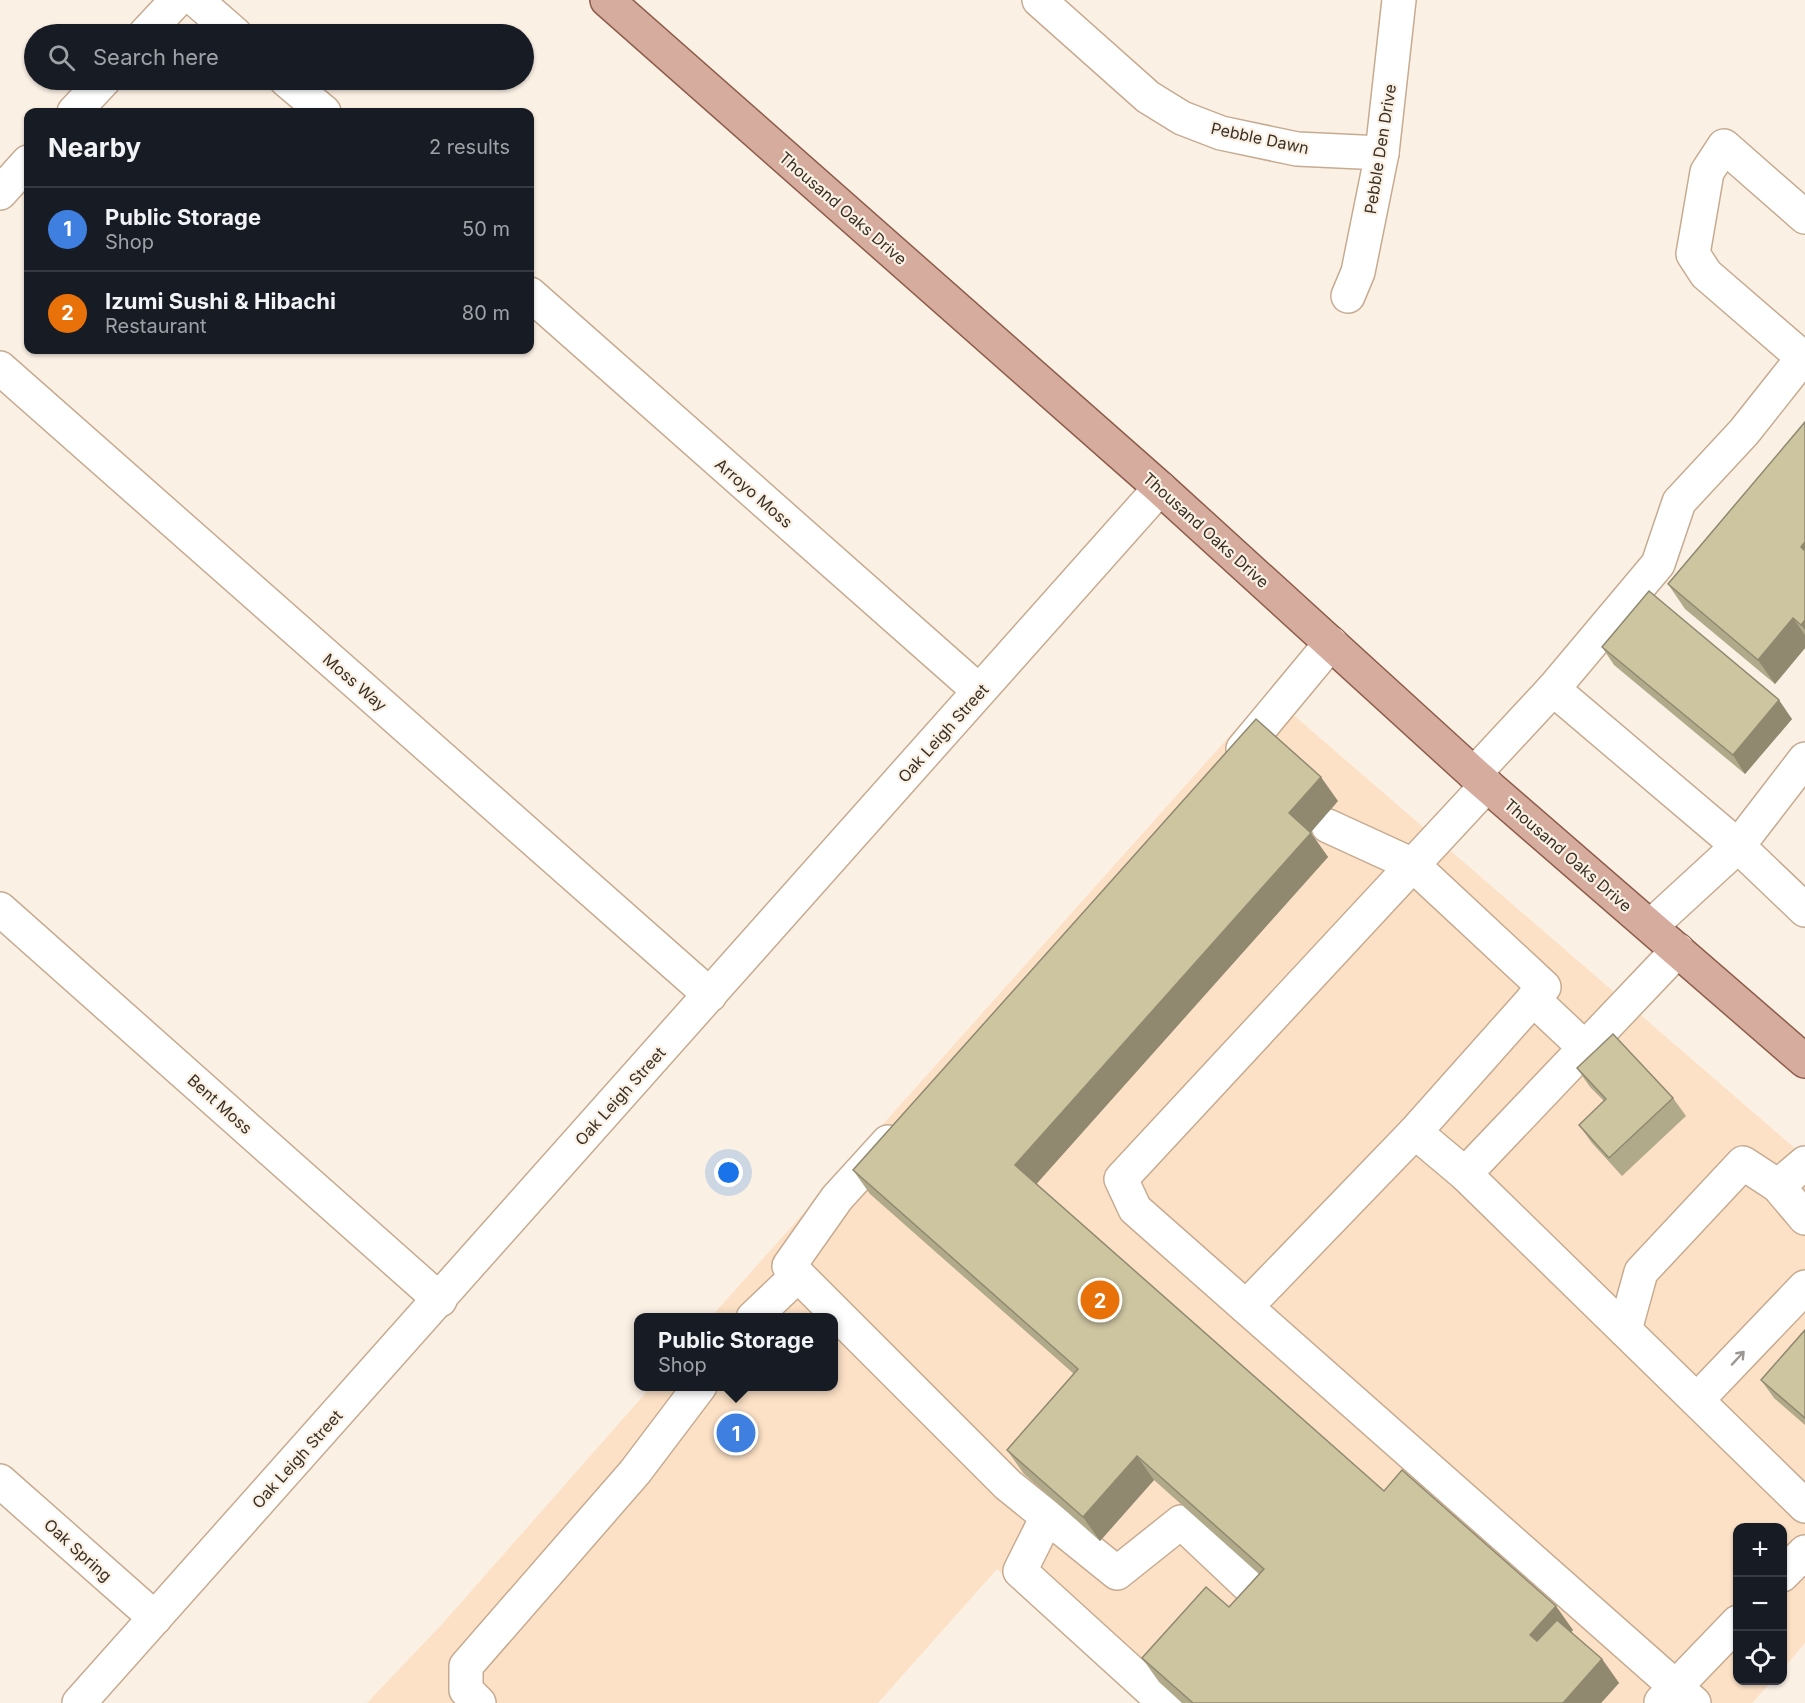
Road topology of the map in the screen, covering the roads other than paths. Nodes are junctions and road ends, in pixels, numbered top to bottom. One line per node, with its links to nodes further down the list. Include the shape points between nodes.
1 (177, 0): 6 (street)
2 (196, 0): 7 (street)
3 (607, 0): 20 (main road, Thousand Oaks Drive)
4 (1039, 0): 12 (street, Pebble Dawn, via 1148,97 1182,118 1221,133 1297,149)
5 (1399, 0): 12 (street, Pebble Den Drive)
6 (154, 24)
7 (224, 24)
8 (95, 90): 10 (street)
9 (298, 90): 11 (street)
10 (78, 108)
11 (319, 108)
12 (1382, 153): 16 (street, Pebble Den Drive, via 1358,272)
13 (24, 166): 14 (street)
14 (0, 193)
15 (1805, 217): 18 (street, via 1724,146 1707,172 1694,254 1706,274)
16 (1348, 296)
17 (534, 298): 23 (street, Arroyo Moss)
18 (1804, 356): 22 (street, via 1744,432 1679,502 1658,564)
19 (0, 368): 34 (street, Moss Way)
20 (1160, 488): 21 (main road, Thousand Oaks Drive); 23 (street, Oak Leigh Street)
21 (1331, 643): 24 (street); 26 (main road, Thousand Oaks Drive)
22 (1553, 689): 26 (street); 28 (street)
23 (980, 691): 34 (street, Oak Leigh Street)
24 (1240, 757)
25 (1805, 759): 28 (street)
26 (1480, 779): 29 (street); 32 (main road, Thousand Oaks Drive)
27 (1328, 826): 29 (street)
28 (1738, 846): 31 (street); 32 (street)
29 (1413, 865): 35 (street, via 1544,987); 47 (street, via 1121,1179 1135,1209)
30 (0, 909): 46 (street, Bent Moss)
31 (1805, 910)
32 (1651, 926): 33 (main road, Thousand Oaks Drive)
33 (1678, 950): 36 (street); 37 (main road, Thousand Oaks Drive)
34 (710, 995): 46 (street, Oak Leigh Street)
35 (1533, 999): 36 (street); 39 (street)
36 (1584, 1048): 41 (street)
37 (1805, 1061)
38 (909, 1119): 44 (street, via 830,1208 789,1266)
39 (1415, 1132): 41 (street); 47 (street)
40 (1805, 1163): 42 (street)
41 (1465, 1174): 51 (street)
42 (1778, 1186): 43 (street); 51 (street, via 1743,1163 1641,1272)
43 (1805, 1218)
44 (798, 1275): 48 (street); 49 (street)
45 (1805, 1287): 53 (street, one-way to 45)
46 (440, 1300): 60 (street, Oak Leigh Street)
47 (1246, 1307): 62 (street)
48 (757, 1313)
49 (836, 1313)
50 (838, 1315): 56 (street, via 1008,1485)
51 (1625, 1330): 53 (street)
52 (696, 1391): 64 (street, via 634,1473 466,1666 466,1690)
53 (1697, 1400): 55 (street)
54 (0, 1481): 60 (street, Oak Spring)
55 (1805, 1506)
56 (1047, 1517): 59 (street, via 1117,1573 1181,1522); 65 (street, via 1020,1571)
57 (1805, 1552): 58 (street)
58 (1787, 1570)
59 (1255, 1592)
60 (155, 1618): 63 (street, Oak Leigh Street)
61 (1733, 1627): 62 (street)
62 (1676, 1697)
63 (79, 1703)
64 (479, 1703)
65 (1165, 1703)

